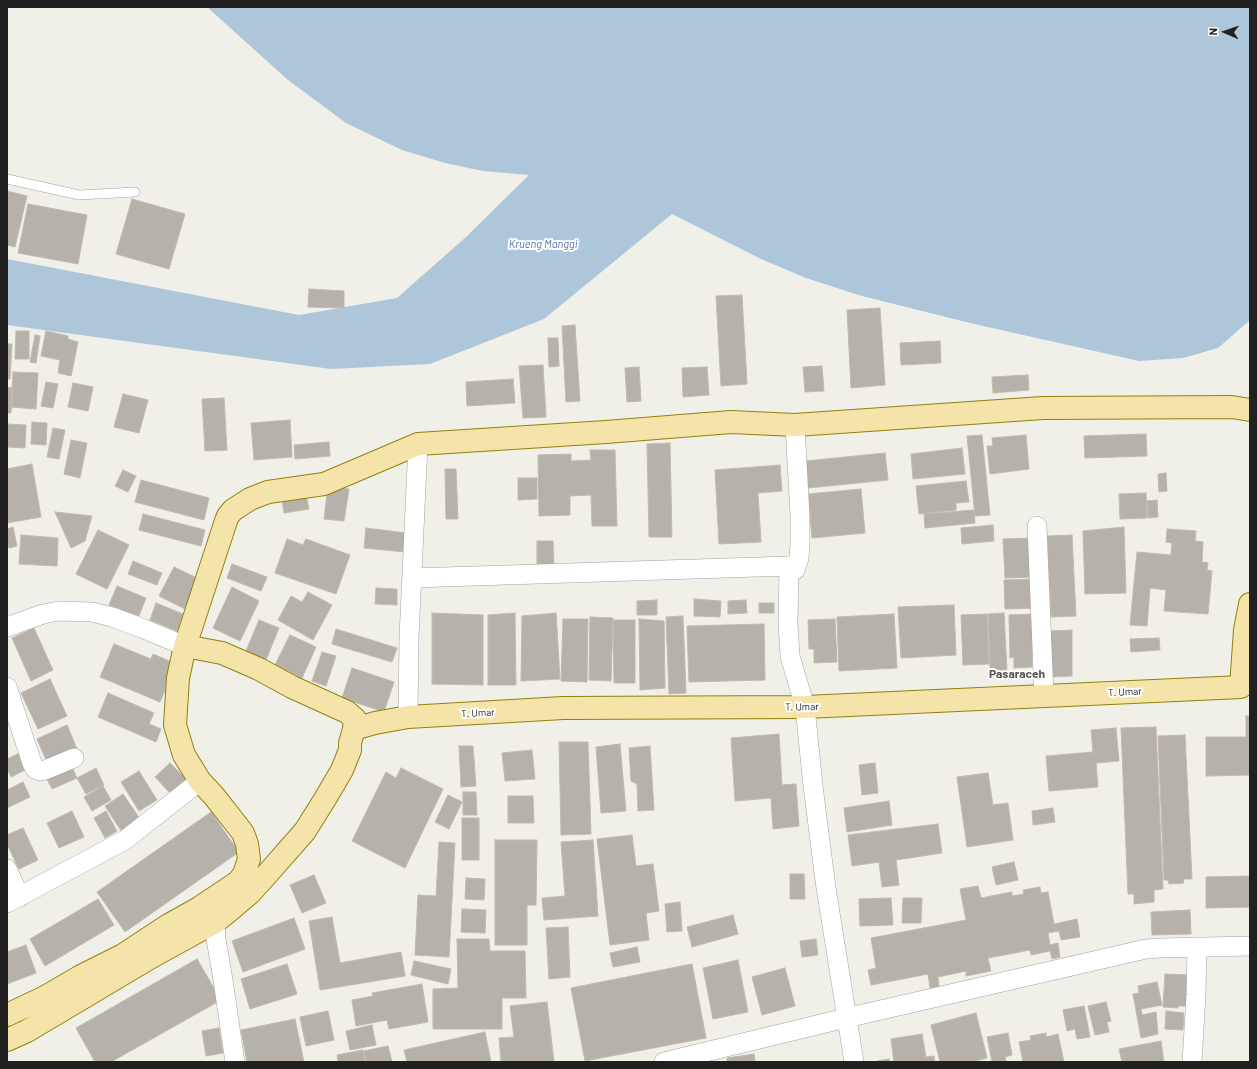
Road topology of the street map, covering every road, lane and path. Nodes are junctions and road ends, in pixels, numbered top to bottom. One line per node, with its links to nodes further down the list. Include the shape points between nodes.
1 (7, 179): 2 (lane, via 79,195)
2 (135, 192)
3 (1250, 410): 4 (main road, via 1232,407 1044,408)
4 (795, 425): 5 (main road, via 731,422); 7 (street, via 800,545 795,570)
5 (418, 444): 8 (street); 11 (main road, via 324,484 257,495 233,510 226,521)
6 (1037, 526): 14 (street)
7 (789, 566): 8 (street); 15 (street, via 790,656)
8 (412, 578): 16 (street)
9 (1250, 604): 13 (main road, via 1246,630)
10 (7, 626): 11 (street, via 59,610 92,612 138,626)
11 (185, 646): 17 (main road, via 222,653 347,712 355,719); 19 (main road, via 178,678 175,725 184,755)
12 (7, 687): 18 (street, via 35,769 45,770)
13 (1245, 687): 14 (main road, T. Umar)
14 (1044, 696): 15 (main road, T. Umar)
15 (805, 707): 16 (main road, T. Umar, via 563,708); 26 (street, via 826,888)
16 (408, 717): 17 (main road, T. Umar)
17 (354, 729): 22 (main road, via 350,750 342,770 305,831 250,893)
18 (74, 758)
19 (200, 782): 21 (street, via 125,840); 25 (main road, via 243,833 249,859 239,881 123,955)
20 (7, 869): 21 (street)
21 (13, 900)
22 (215, 922): 27 (main road); 28 (street)
23 (1250, 946): 24 (street)
24 (1197, 947): 26 (street, via 1146,950); 31 (street)
25 (7, 1015)
26 (846, 1018): 29 (street); 30 (street)
27 (7, 1040)
28 (234, 1062)
29 (664, 1062)
30 (854, 1062)
31 (1192, 1062)

